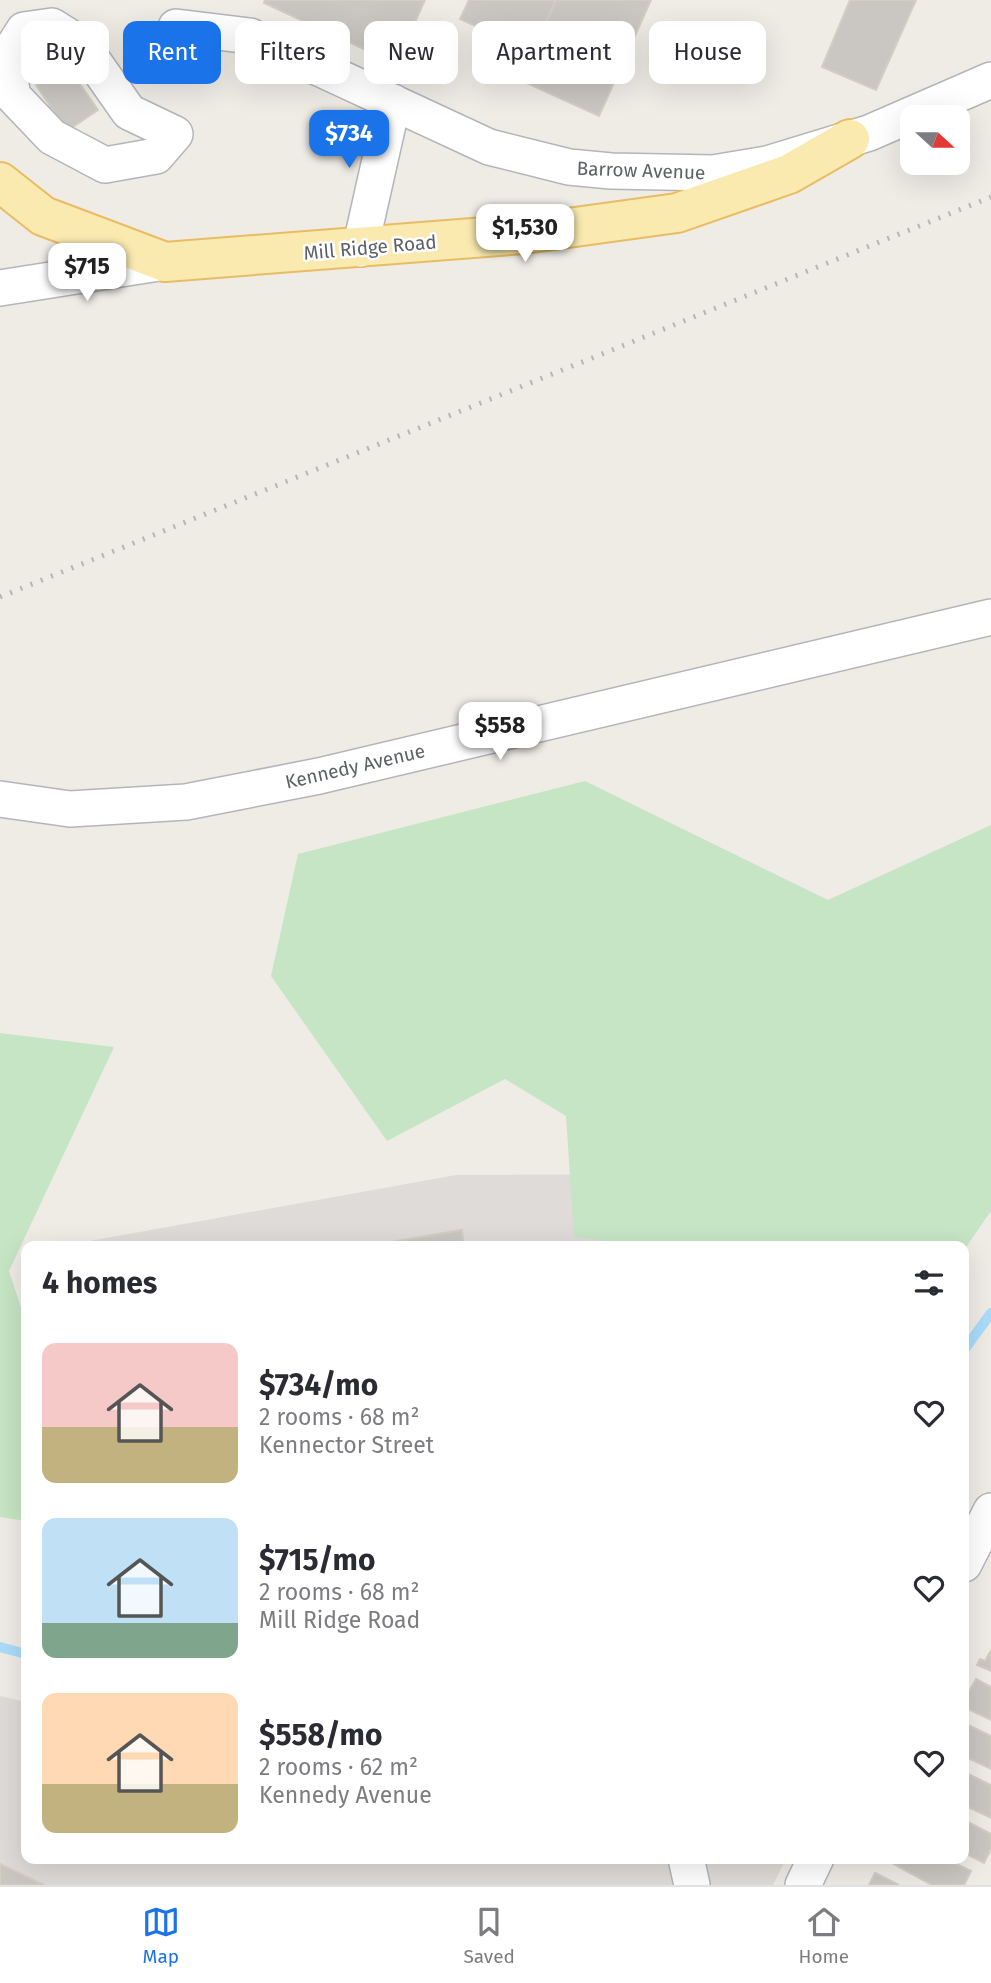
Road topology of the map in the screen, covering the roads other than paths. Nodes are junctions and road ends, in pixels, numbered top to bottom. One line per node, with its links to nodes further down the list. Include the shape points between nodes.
1 (221, 32): 3 (street, Barrow Avenue, via 250,36)
2 (991, 80): 5 (street, Barrow Avenue)
3 (393, 102): 5 (street, Barrow Avenue, via 489,146 569,167 611,172 713,173 767,164); 7 (street)
4 (175, 134): 4 (street, via 129,112 82,45 52,26 24,30 6,58 13,96 52,137 105,166 156,156)
5 (850, 139): 7 (main road, Mill Ridge Road, via 789,174 677,213 524,234)
6 (0, 182): 8 (main road, via 43,216)
7 (360, 249): 8 (main road, Mill Ridge Road)
8 (166, 262): 9 (street, Mill Ridge Road)
9 (0, 288)
10 (991, 617): 11 (street, Kennedy Avenue, via 319,776 186,802 70,809)
11 (0, 799)
12 (991, 1511): 13 (street)
13 (969, 1554)
14 (687, 1864): 16 (street)
15 (813, 1864): 17 (street)
16 (692, 1885)
17 (803, 1885)

